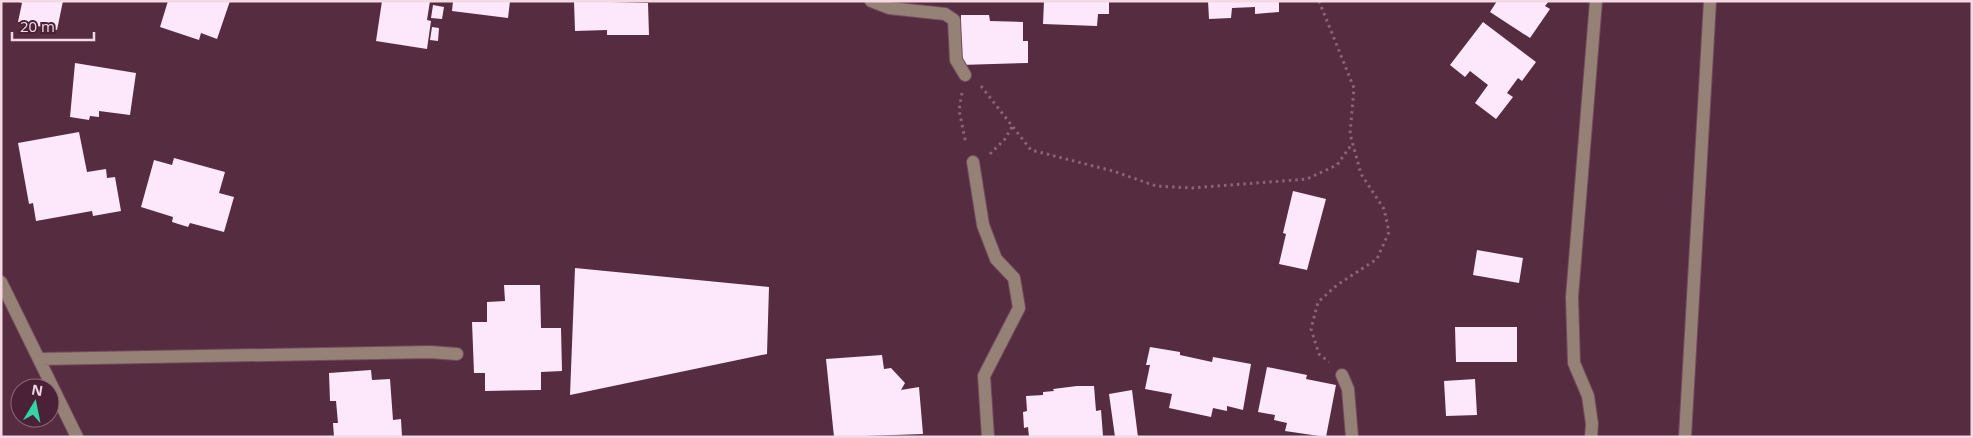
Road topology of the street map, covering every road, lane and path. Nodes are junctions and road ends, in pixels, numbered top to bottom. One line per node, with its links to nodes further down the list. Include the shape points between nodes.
1 (871, 1): 5 (street, via 889,8 945,14 954,20 956,60)
2 (1319, 1): 7 (path, via 1354,88)
3 (1596, 1): 16 (street, via 1572,297 1574,363 1588,396)
4 (1710, 1): 17 (street)
5 (965, 75): 6 (path, via 983,87); 8 (path, via 959,110 963,138)
6 (1013, 126): 7 (path, via 1030,150 1113,170 1156,186 1192,188 1307,179 1337,165); 8 (path, via 994,152)
7 (1352, 144): 12 (path, via 1361,174 1384,209 1389,232 1377,259 1337,285 1318,302 1311,328 1319,354)
8 (973, 162): 14 (street, via 983,225 996,259 1014,278 1019,308 984,376)
9 (1, 282): 11 (street)
10 (457, 354): 11 (street)
11 (39, 359): 13 (street)
12 (1342, 375): 15 (street, via 1348,389)
13 (77, 437)
14 (988, 437)
15 (1352, 437)
16 (1591, 437)
17 (1685, 437)

